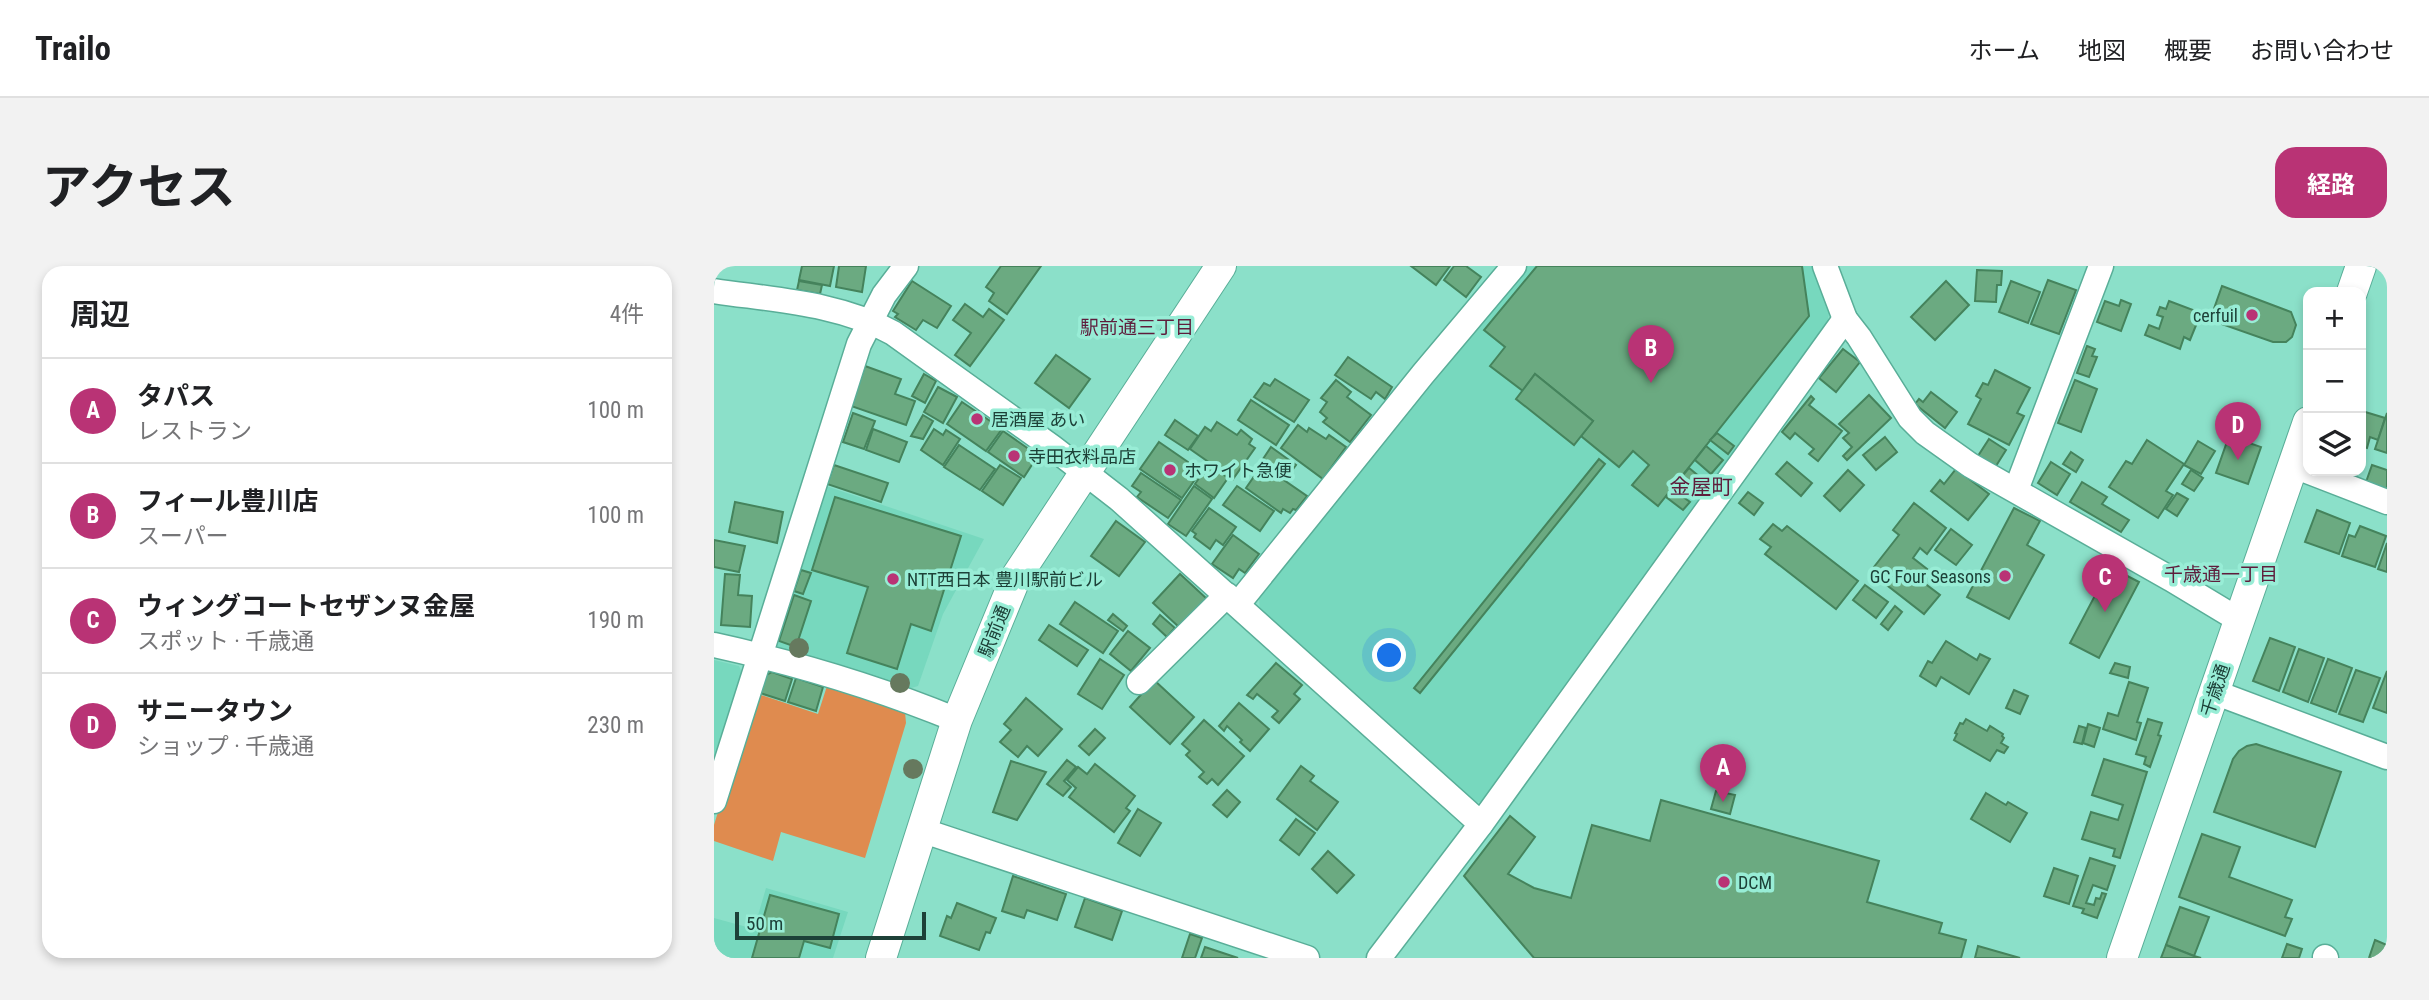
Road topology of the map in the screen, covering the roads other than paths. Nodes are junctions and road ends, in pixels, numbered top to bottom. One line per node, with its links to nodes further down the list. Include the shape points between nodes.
1 (906, 266): 10 (street)
2 (1221, 266): 13 (street, 駅前通)
3 (1514, 266): 16 (street)
4 (1825, 266): 9 (street)
5 (2101, 266): 14 (street)
6 (2361, 266): 7 (street)
7 (2354, 287)
8 (714, 291): 10 (street, via 845,311)
9 (1844, 319): 14 (street, via 1910,418 1944,447); 25 (street)
10 (870, 320): 13 (street); 19 (street)
11 (2303, 438): 12 (street, 千歳通)
12 (2294, 466): 15 (street); 17 (street, 千歳通)
13 (1085, 472): 16 (street); 22 (street, 駅前通, via 1016,577)
14 (2016, 490): 17 (street)
15 (2387, 502)
16 (1233, 599): 20 (street); 25 (street)
17 (2239, 620): 21 (street, 千歳通)
18 (714, 645): 19 (street)
19 (760, 655): 22 (street); 24 (street)
20 (1139, 682)
21 (2214, 692): 23 (street); 30 (street, 千歳通)
22 (957, 720): 26 (street, 駅前通)
23 (2387, 757)
24 (714, 801)
25 (1481, 824): 29 (street)
26 (921, 830): 27 (street, 駅前通); 28 (street)
27 (881, 958)
28 (1307, 958)
29 (1379, 958)
30 (2122, 958)

